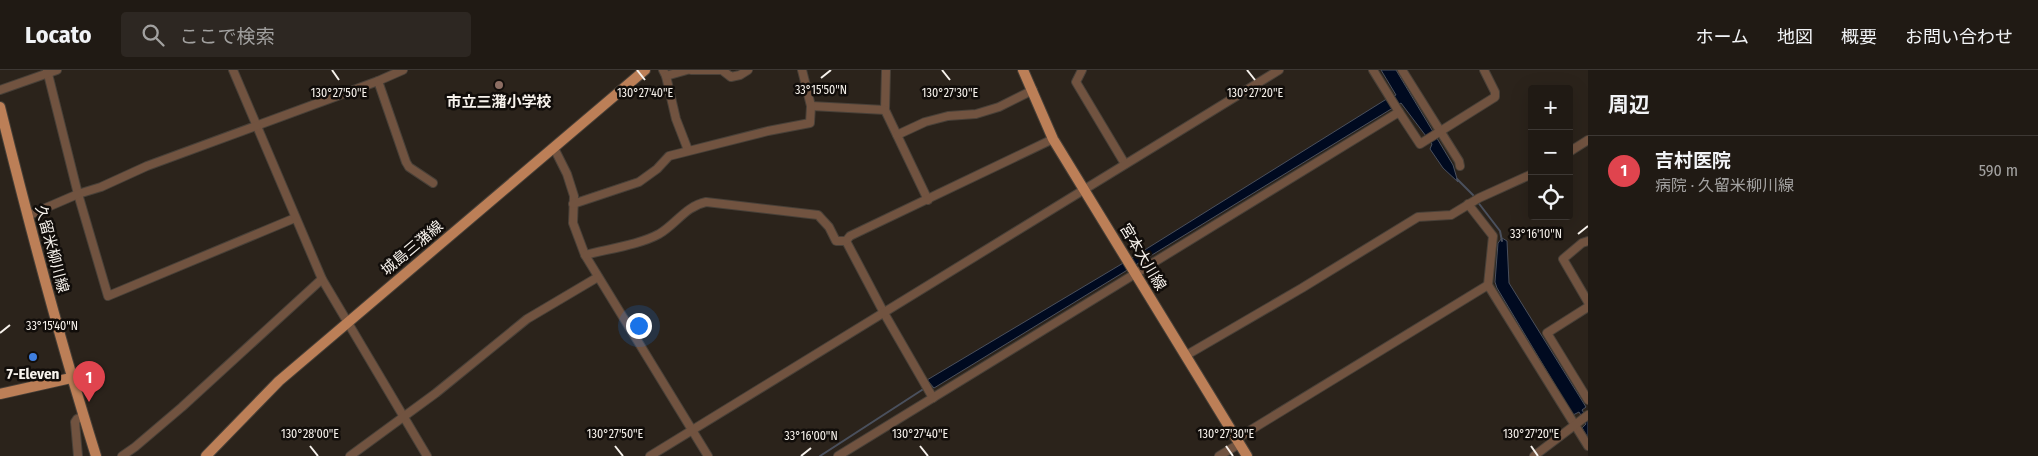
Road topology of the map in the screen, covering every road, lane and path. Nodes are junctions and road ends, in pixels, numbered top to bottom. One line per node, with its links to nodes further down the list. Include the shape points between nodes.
1 (56, 70): 15 (street)
2 (233, 70): 24 (street)
3 (403, 70): 17 (street)
4 (645, 70): 29 (main road, 城島三潴線)
5 (689, 70): 6 (street, via 722,70 731,77); 16 (street)
6 (748, 70)
7 (802, 70): 20 (street)
8 (886, 70): 23 (street)
9 (1023, 70): 19 (main road, 宮本大川線)
10 (1082, 70): 32 (street, via 1076,82)
11 (1279, 70): 32 (street)
12 (1373, 70): 22 (street)
13 (1402, 70): 25 (street)
14 (1484, 70): 25 (street, via 1495,97)
15 (48, 72): 18 (street); 37 (street)
16 (665, 73): 31 (street, via 676,119)
17 (378, 81): 24 (street); 35 (street, via 406,162)
18 (0, 90)
19 (1033, 90): 26 (street, via 999,107 925,122); 27 (main road, 宮本大川線)
20 (812, 106): 23 (street); 31 (street, via 807,125)
21 (0, 107): 41 (main road, 久留米柳川線)
22 (1397, 109): 25 (street, via 1420,144); 46 (street)
23 (885, 110): 26 (street)
24 (257, 125): 37 (street); 42 (street)
25 (1439, 133): 33 (street)
26 (897, 135): 38 (street)
27 (1053, 139): 36 (main road, 宮本大川線); 38 (street)
28 (1588, 140): 30 (street)
29 (554, 148): 40 (street, via 567,174 574,196); 53 (main road, 城島三潴線)
30 (1573, 149)
31 (688, 150): 40 (street, via 669,156 639,182)
32 (1125, 164): 36 (street)
33 (1460, 166)
34 (1530, 175): 39 (street)
35 (433, 183)
36 (1084, 190): 46 (main road, 宮本大川線); 52 (street)
37 (78, 194): 41 (street); 42 (street, via 108,296)
38 (928, 200): 43 (street, via 850,236)
39 (1474, 201): 49 (street, via 1493,236); 54 (street, via 1451,215 1418,217)
40 (573, 204): 45 (street, via 573,223)
41 (27, 216): 55 (main road, 久留米柳川線)
42 (295, 218): 48 (street)
43 (846, 241): 45 (street, via 836,241 818,215 706,202 696,204 648,239); 52 (street)
44 (1588, 241): 50 (street, via 1563,259)
45 (585, 255): 47 (street)
46 (1135, 272): 54 (main road, 宮本大川線); 57 (street)
47 (598, 277): 60 (street, via 527,319); 63 (street)
48 (322, 279): 53 (street); 68 (street, via 182,407)
49 (1488, 285): 62 (street); 64 (street)
50 (1588, 302)
51 (1588, 307): 58 (street, via 1547,333)
52 (884, 313): 57 (street); 63 (street)
53 (347, 323): 60 (street); 69 (main road, 城島三潴線, via 279,382)
54 (1185, 356): 64 (main road, 宮本大川線)
55 (72, 378): 56 (main road); 59 (main road, 久留米柳川線)
56 (2, 394)
57 (933, 398): 74 (street)
58 (1588, 400)
59 (83, 416): 66 (street, via 75,422); 67 (main road, 久留米柳川線)
60 (403, 417): 70 (street); 71 (street)
61 (1586, 417): 62 (street)
62 (1575, 425): 65 (street); 77 (street)
63 (692, 430): 72 (street); 73 (street)
64 (1238, 442): 75 (street); 76 (main road, 宮本大川線)
65 (1588, 446)
66 (78, 456)
67 (96, 456)
68 (122, 456)
69 (206, 456)
70 (350, 456)
71 (428, 456)
72 (650, 456)
73 (708, 456)
74 (838, 456)
75 (1219, 456)
76 (1247, 456)
77 (1534, 456)

